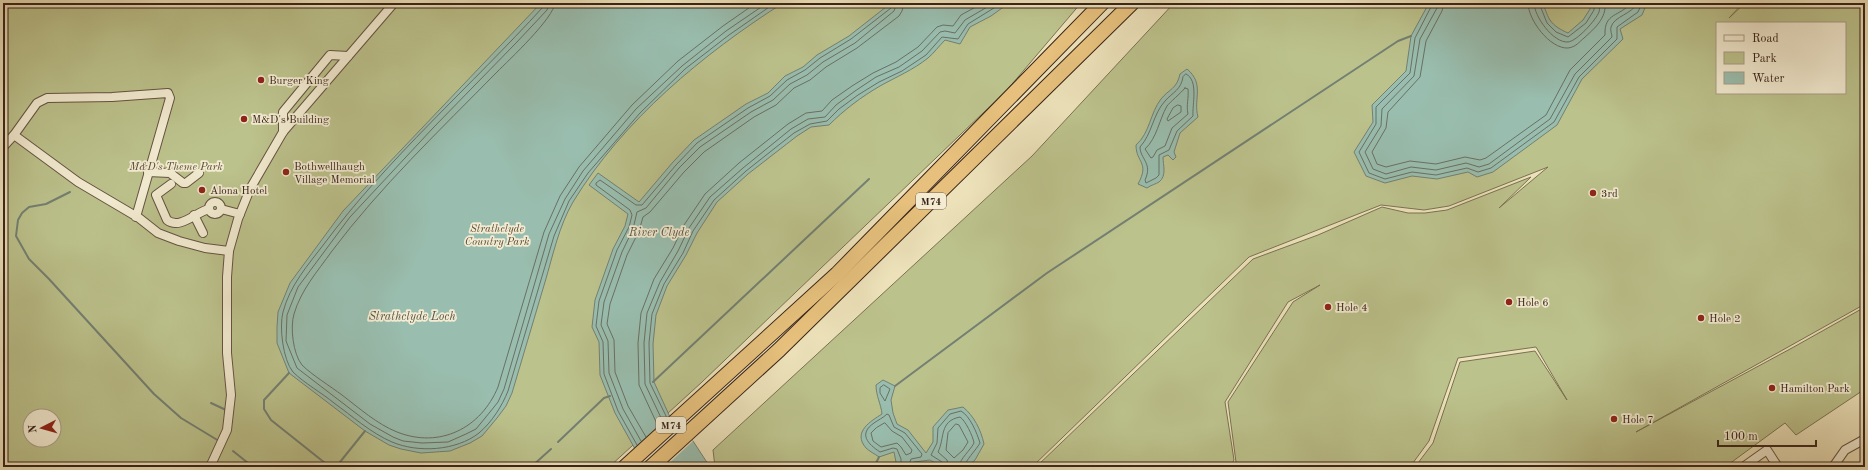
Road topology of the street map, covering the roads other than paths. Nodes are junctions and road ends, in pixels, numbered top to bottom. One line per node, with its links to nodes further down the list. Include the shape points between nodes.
1 (394, 3): 4 (street)
2 (1102, 3): 18 (highway, M74, via 837,274)
3 (1132, 3): 19 (highway, M74, via 779,350)
4 (348, 56): 5 (street); 5 (street, via 330,55 283,112)
5 (283, 132): 11 (street, via 250,189)
6 (14, 135): 7 (street); 8 (street, via 37,103 47,98 168,93 170,98); 13 (street, via 78,182)
7 (3, 147)
8 (148, 172): 9 (street, via 170,174 182,184); 13 (street)
9 (199, 173)
10 (171, 184): 12 (street, via 156,195 167,220 174,224)
11 (240, 214): 12 (street, via 221,209 215,202 209,209); 15 (street)
12 (194, 215): 14 (street)
13 (136, 217): 15 (street, via 158,233 179,241)
14 (204, 233)
15 (229, 251): 17 (street, via 227,353 231,395 227,430)
16 (1865, 439): 22 (street, via 1845,450)
17 (212, 466)
18 (625, 467)
19 (651, 467)
20 (1743, 467): 21 (street, via 1767,450)
21 (1778, 467)
22 (1833, 467)

